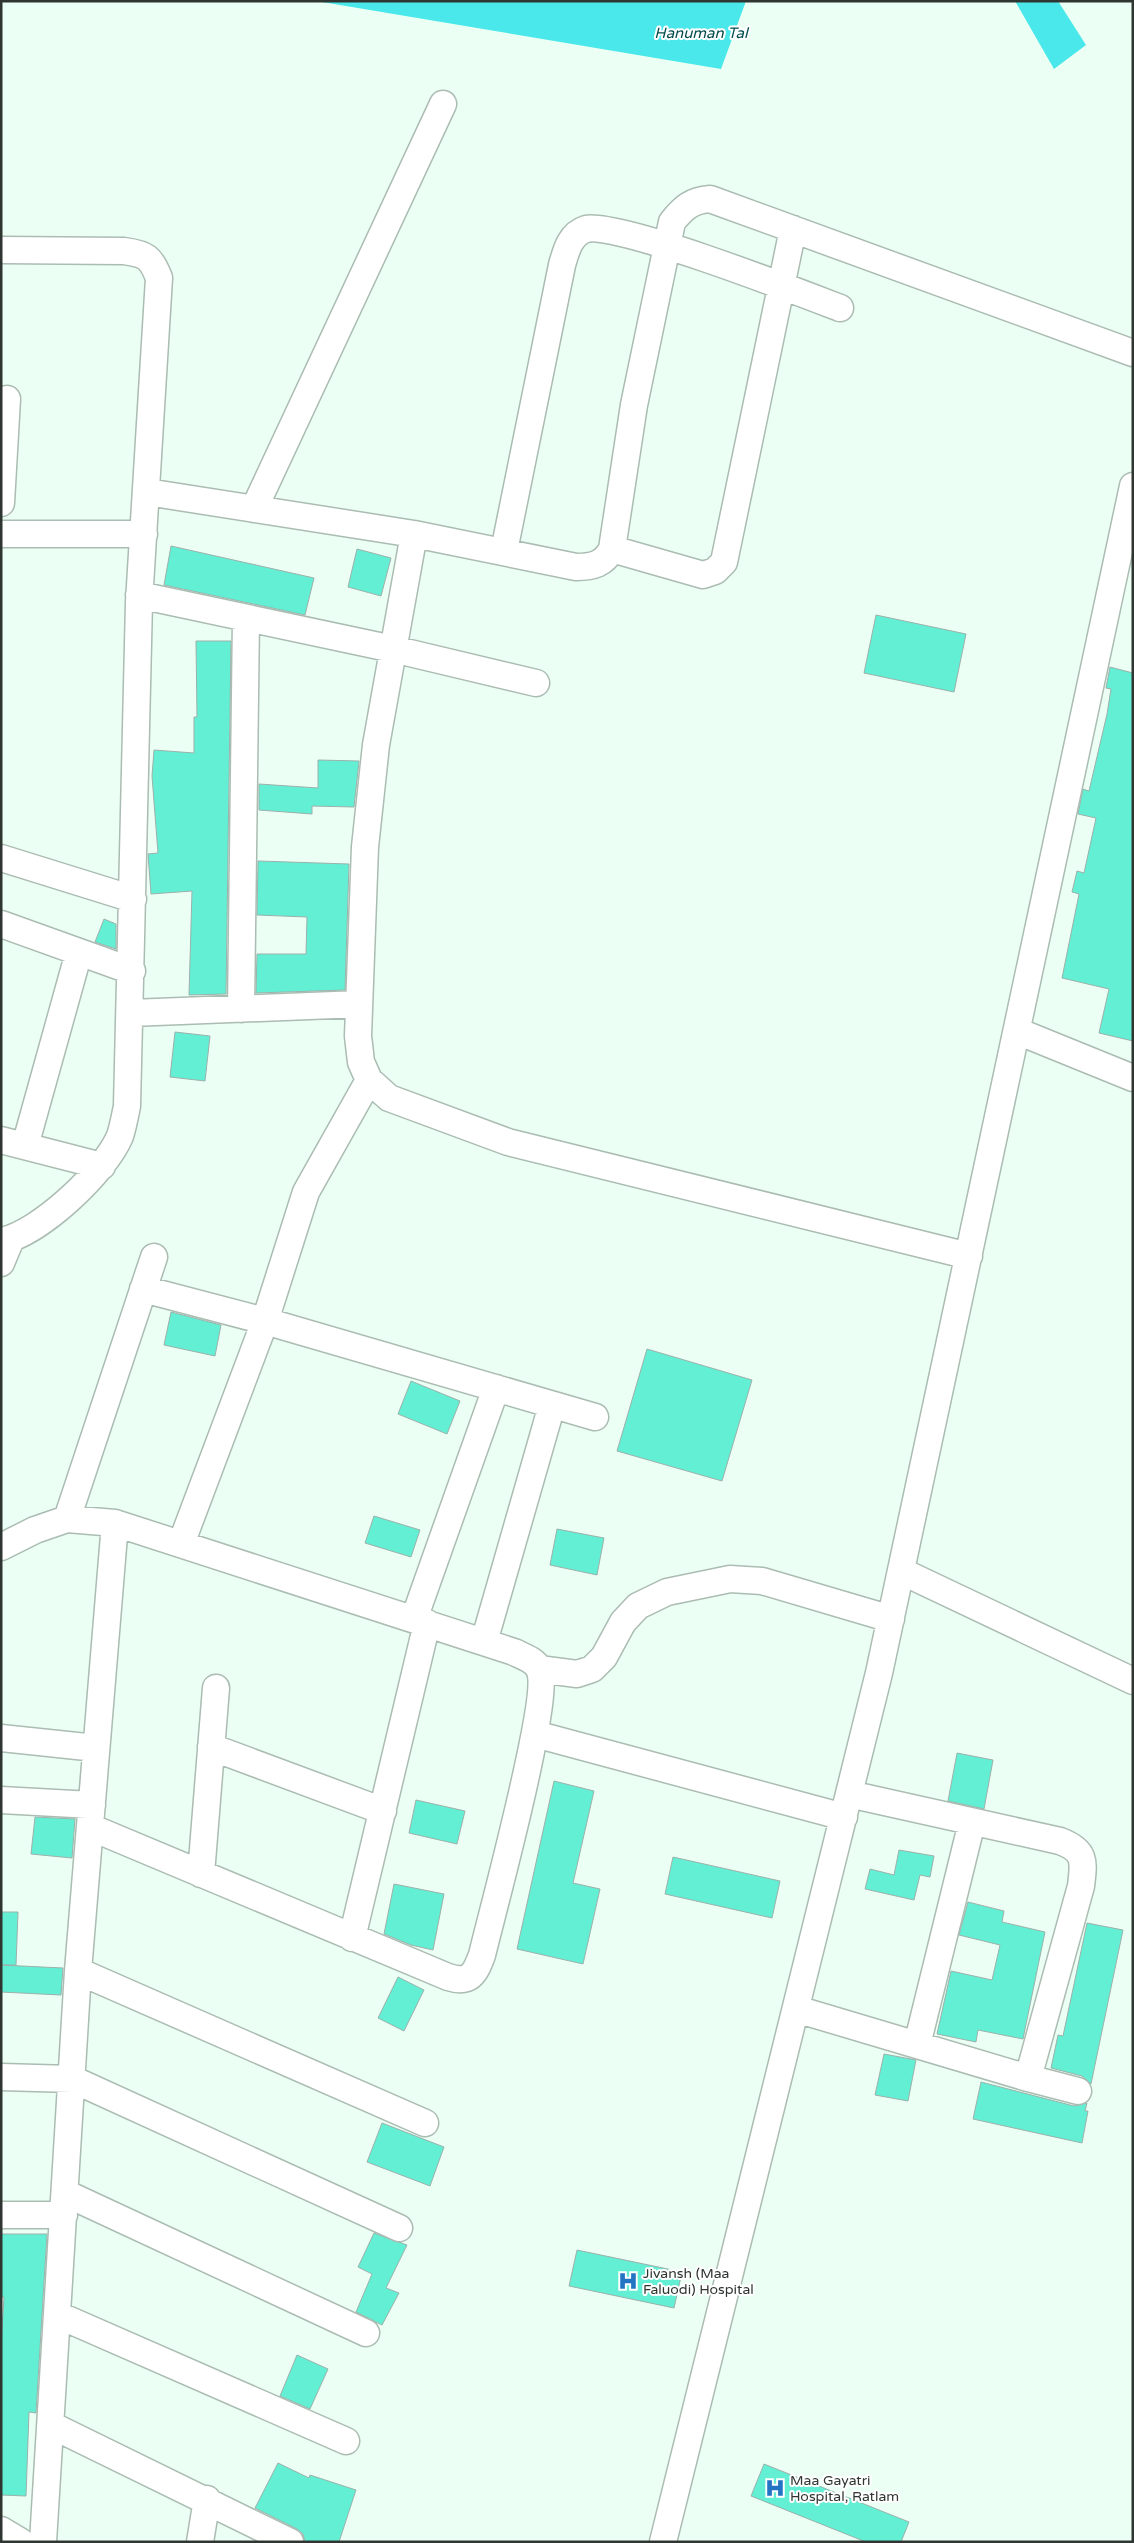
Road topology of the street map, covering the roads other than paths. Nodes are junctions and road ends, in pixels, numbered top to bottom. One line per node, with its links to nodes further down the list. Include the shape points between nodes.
1 (443, 104): 12 (street)
2 (793, 229): 3 (street, via 710,199 697,200 682,209 672,222); 5 (street); 7 (street)
3 (667, 247): 5 (street); 16 (street, via 634,405); 17 (street, via 599,227 584,230 569,242)
4 (1, 250): 10 (street, via 124,251 143,254 154,264 159,278 159,308)
5 (782, 285): 6 (street); 16 (street, via 724,562 715,571 702,575)
6 (840, 308)
7 (1133, 353)
8 (7, 399): 11 (street)
9 (1133, 486): 18 (street)
10 (147, 492): 12 (street); 14 (street)
11 (1, 503)
12 (254, 508): 15 (street)
13 (1, 534): 14 (street)
14 (144, 534): 19 (street)
15 (414, 534): 17 (street); 21 (street)
16 (612, 549): 17 (street, via 606,559 590,567 576,567)
17 (504, 551)
18 (1123, 572): 31 (street)
19 (140, 595): 20 (street); 24 (street)
20 (246, 618): 21 (street); 29 (street)
21 (393, 649): 22 (street); 28 (street, via 376,745 365,847)
22 (536, 683)
23 (1, 858): 24 (street)
24 (133, 899): 27 (street)
25 (1, 924): 26 (street)
26 (79, 952): 27 (street); 34 (street)
27 (132, 970): 30 (street)
28 (360, 1004): 29 (street); 33 (street, via 358,1036 361,1062)
29 (240, 1009): 30 (street)
30 (130, 1013): 35 (street, via 127,1106 120,1136)
31 (1017, 1032): 32 (street); 37 (street)
32 (1133, 1078)
33 (369, 1080): 37 (street, via 389,1098 508,1142); 41 (street, via 306,1192)
34 (13, 1143): 35 (street)
35 (102, 1166): 36 (street, via 74,1196)
36 (6, 1240): 39 (street)
37 (969, 1256): 49 (street)
38 (154, 1257): 40 (street)
39 (1, 1263)
40 (143, 1289): 41 (street); 45 (street)
41 (265, 1321): 42 (street); 47 (street)
42 (496, 1388): 43 (street); 51 (street)
43 (552, 1405): 44 (street); 52 (street)
44 (595, 1417)
45 (67, 1519): 46 (street); 48 (street)
46 (115, 1523): 47 (street); 59 (street)
47 (181, 1544): 51 (street)
48 (1, 1547)
49 (901, 1571): 50 (street); 54 (street)
50 (891, 1619): 53 (street, via 762,1581 730,1579 667,1592 638,1606 623,1622 604,1658 592,1669 578,1674); 61 (street)
51 (421, 1621): 52 (street); 62 (street)
52 (484, 1642): 53 (street, via 530,1659)
53 (539, 1669): 56 (street, via 541,1684)
54 (1133, 1681)
55 (216, 1688): 58 (street)
56 (535, 1734): 61 (street); 66 (street, via 476,1972 459,1980)
57 (1, 1738): 59 (street)
58 (212, 1747): 62 (street); 65 (street)
59 (96, 1748): 63 (street)
60 (1, 1800): 63 (street)
61 (847, 1806): 64 (street); 68 (street)
62 (383, 1811): 66 (street)
63 (91, 1816): 65 (street); 67 (street)
64 (972, 1822): 69 (street); 72 (street, via 1060,1841 1080,1852 1083,1864 1081,1886)
65 (201, 1874): 66 (street)
66 (352, 1938)
67 (78, 1971): 71 (street); 74 (street)
68 (796, 2009): 69 (street); 88 (street)
69 (917, 2045): 72 (street)
70 (1, 2077): 71 (street)
71 (72, 2078): 75 (street); 77 (street)
72 (1028, 2078): 73 (street)
73 (1078, 2092)
74 (425, 2122)
75 (65, 2204): 76 (street); 78 (street); 79 (street)
76 (1, 2215)
77 (399, 2228)
78 (58, 2315): 80 (street); 81 (street)
79 (366, 2333)
80 (51, 2425): 82 (street); 85 (street)
81 (346, 2441)
82 (207, 2499): 86 (street); 87 (street)
83 (1, 2530): 84 (street)
84 (21, 2542)
85 (43, 2542)
86 (200, 2542)
87 (290, 2542)
88 (663, 2542)

